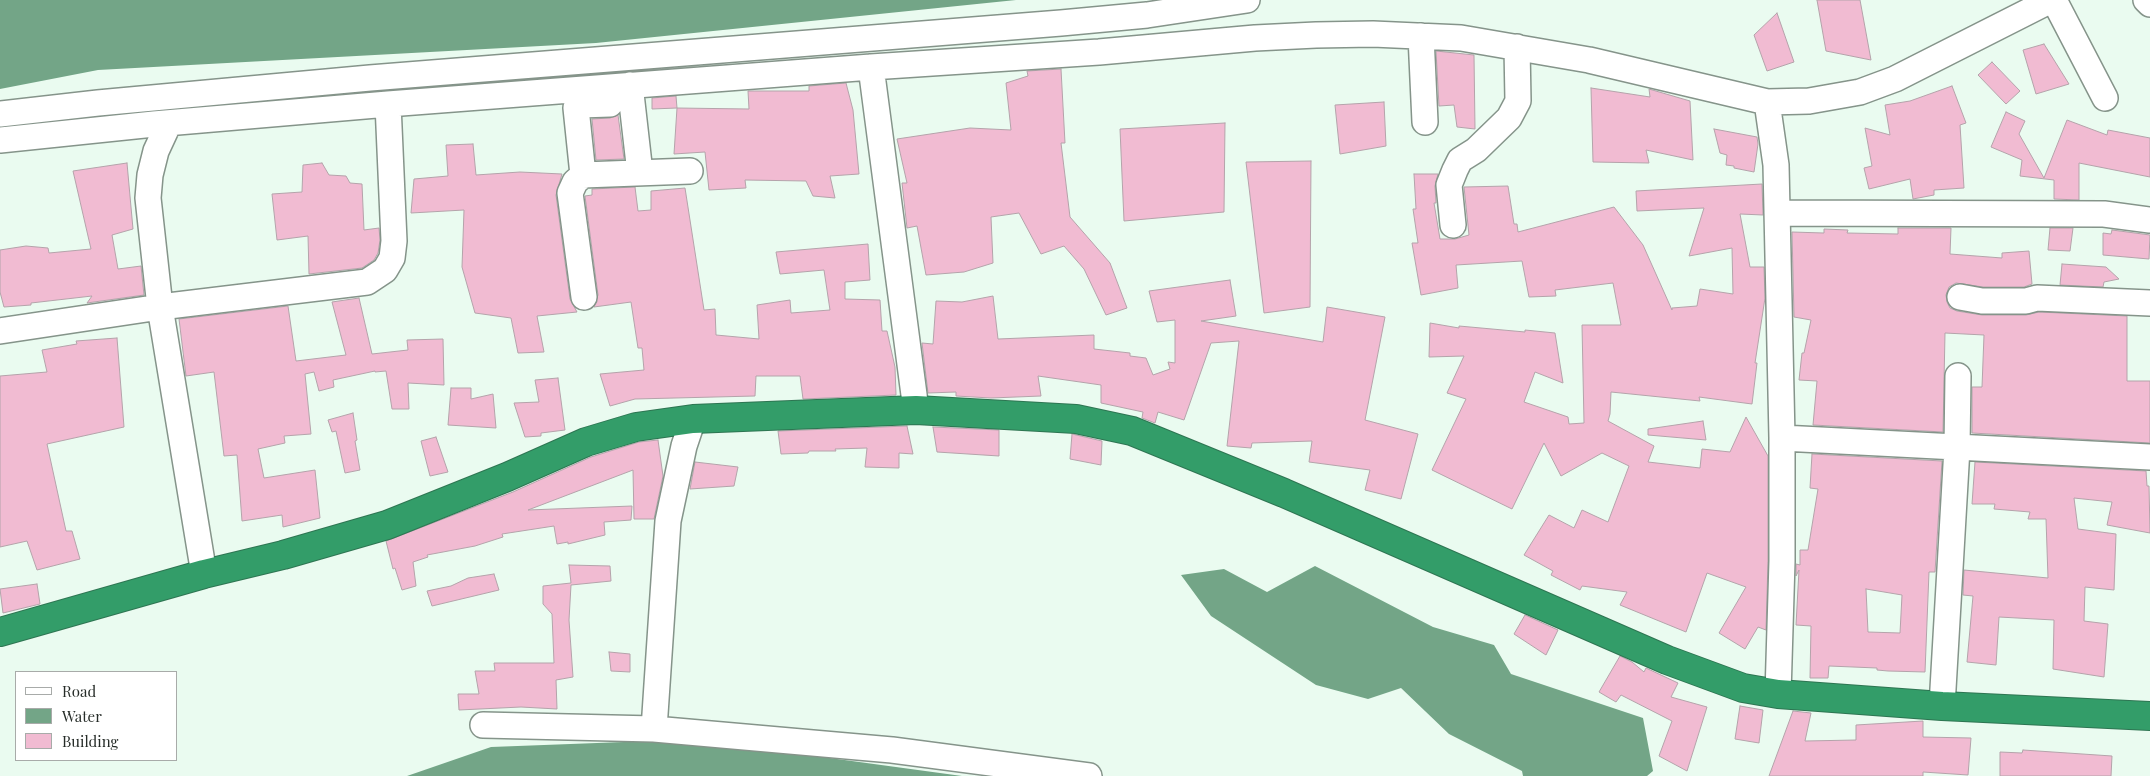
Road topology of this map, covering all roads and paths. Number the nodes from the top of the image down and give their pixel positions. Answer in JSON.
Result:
{"nodes":[{"id":1,"x":1248,"y":0,"type":"edge"},
{"id":2,"x":2052,"y":0,"type":"edge"},
{"id":3,"x":2146,"y":0,"type":"edge"},
{"id":4,"x":2150,"y":4,"type":"edge"},
{"id":5,"x":1421,"y":36,"type":"junction"},
{"id":6,"x":1255,"y":38,"type":"junction"},
{"id":7,"x":1517,"y":48,"type":"junction"},
{"id":8,"x":637,"y":58,"type":"junction"},
{"id":9,"x":871,"y":67,"type":"junction"},
{"id":10,"x":635,"y":91,"type":"junction"},
{"id":11,"x":584,"y":97,"type":"junction"},
{"id":12,"x":2105,"y":98,"type":"dead end"},
{"id":13,"x":1767,"y":102,"type":"junction"},
{"id":14,"x":388,"y":104,"type":"junction"},
{"id":15,"x":0,"y":114,"type":"edge"},
{"id":16,"x":1425,"y":122,"type":"dead end"},
{"id":17,"x":169,"y":123,"type":"junction"},
{"id":18,"x":0,"y":140,"type":"edge"},
{"id":19,"x":690,"y":171,"type":"dead end"},
{"id":20,"x":640,"y":173,"type":"junction"},
{"id":21,"x":584,"y":175,"type":"junction"},
{"id":22,"x":1777,"y":212,"type":"junction"},
{"id":23,"x":2150,"y":220,"type":"edge"},
{"id":24,"x":1454,"y":225,"type":"dead end"},
{"id":25,"x":584,"y":297,"type":"dead end"},
{"id":26,"x":1960,"y":297,"type":"dead end"},
{"id":27,"x":2150,"y":303,"type":"edge"},
{"id":28,"x":160,"y":307,"type":"junction"},
{"id":29,"x":0,"y":331,"type":"edge"},
{"id":30,"x":1958,"y":376,"type":"dead end"},
{"id":31,"x":916,"y":410,"type":"junction"},
{"id":32,"x":693,"y":419,"type":"junction"},
{"id":33,"x":1782,"y":438,"type":"junction"},
{"id":34,"x":1957,"y":448,"type":"junction"},
{"id":35,"x":2150,"y":456,"type":"edge"},
{"id":36,"x":204,"y":574,"type":"junction"},
{"id":37,"x":0,"y":632,"type":"edge"},
{"id":38,"x":1778,"y":694,"type":"junction"},
{"id":39,"x":1942,"y":706,"type":"junction"},
{"id":40,"x":2150,"y":716,"type":"edge"},
{"id":41,"x":483,"y":724,"type":"dead end"},
{"id":42,"x":654,"y":729,"type":"junction"},
{"id":43,"x":1089,"y":776,"type":"edge"}],
"edges":[{"from":1,"to":6,"type":"street"},
{"from":1,"to":8,"type":"street"},
{"from":2,"to":12,"type":"street"},
{"from":2,"to":13,"type":"street"},
{"from":3,"to":4,"type":"street"},
{"from":5,"to":6,"type":"street"},
{"from":5,"to":7,"type":"street"},
{"from":5,"to":16,"type":"street"},
{"from":6,"to":9,"type":"street"},
{"from":7,"to":13,"type":"street"},
{"from":7,"to":24,"type":"street"},
{"from":8,"to":10,"type":"street"},
{"from":8,"to":15,"type":"street"},
{"from":9,"to":10,"type":"street"},
{"from":9,"to":31,"type":"street"},
{"from":10,"to":11,"type":"street"},
{"from":10,"to":20,"type":"street"},
{"from":11,"to":14,"type":"street"},
{"from":11,"to":21,"type":"street"},
{"from":13,"to":22,"type":"street"},
{"from":14,"to":17,"type":"street"},
{"from":14,"to":28,"type":"street"},
{"from":17,"to":18,"type":"street"},
{"from":17,"to":28,"type":"street"},
{"from":19,"to":20,"type":"street"},
{"from":20,"to":21,"type":"street"},
{"from":21,"to":25,"type":"street"},
{"from":22,"to":23,"type":"street"},
{"from":22,"to":33,"type":"street"},
{"from":26,"to":27,"type":"street"},
{"from":28,"to":29,"type":"street"},
{"from":28,"to":36,"type":"street"},
{"from":30,"to":34,"type":"street"},
{"from":31,"to":32,"type":"highway"},
{"from":31,"to":38,"type":"highway"},
{"from":32,"to":36,"type":"highway"},
{"from":32,"to":42,"type":"street"},
{"from":33,"to":34,"type":"street"},
{"from":33,"to":38,"type":"street"},
{"from":34,"to":35,"type":"street"},
{"from":34,"to":39,"type":"street"},
{"from":36,"to":37,"type":"highway"},
{"from":38,"to":39,"type":"highway"},
{"from":39,"to":40,"type":"highway"},
{"from":41,"to":42,"type":"street"},
{"from":42,"to":43,"type":"street"}]}
